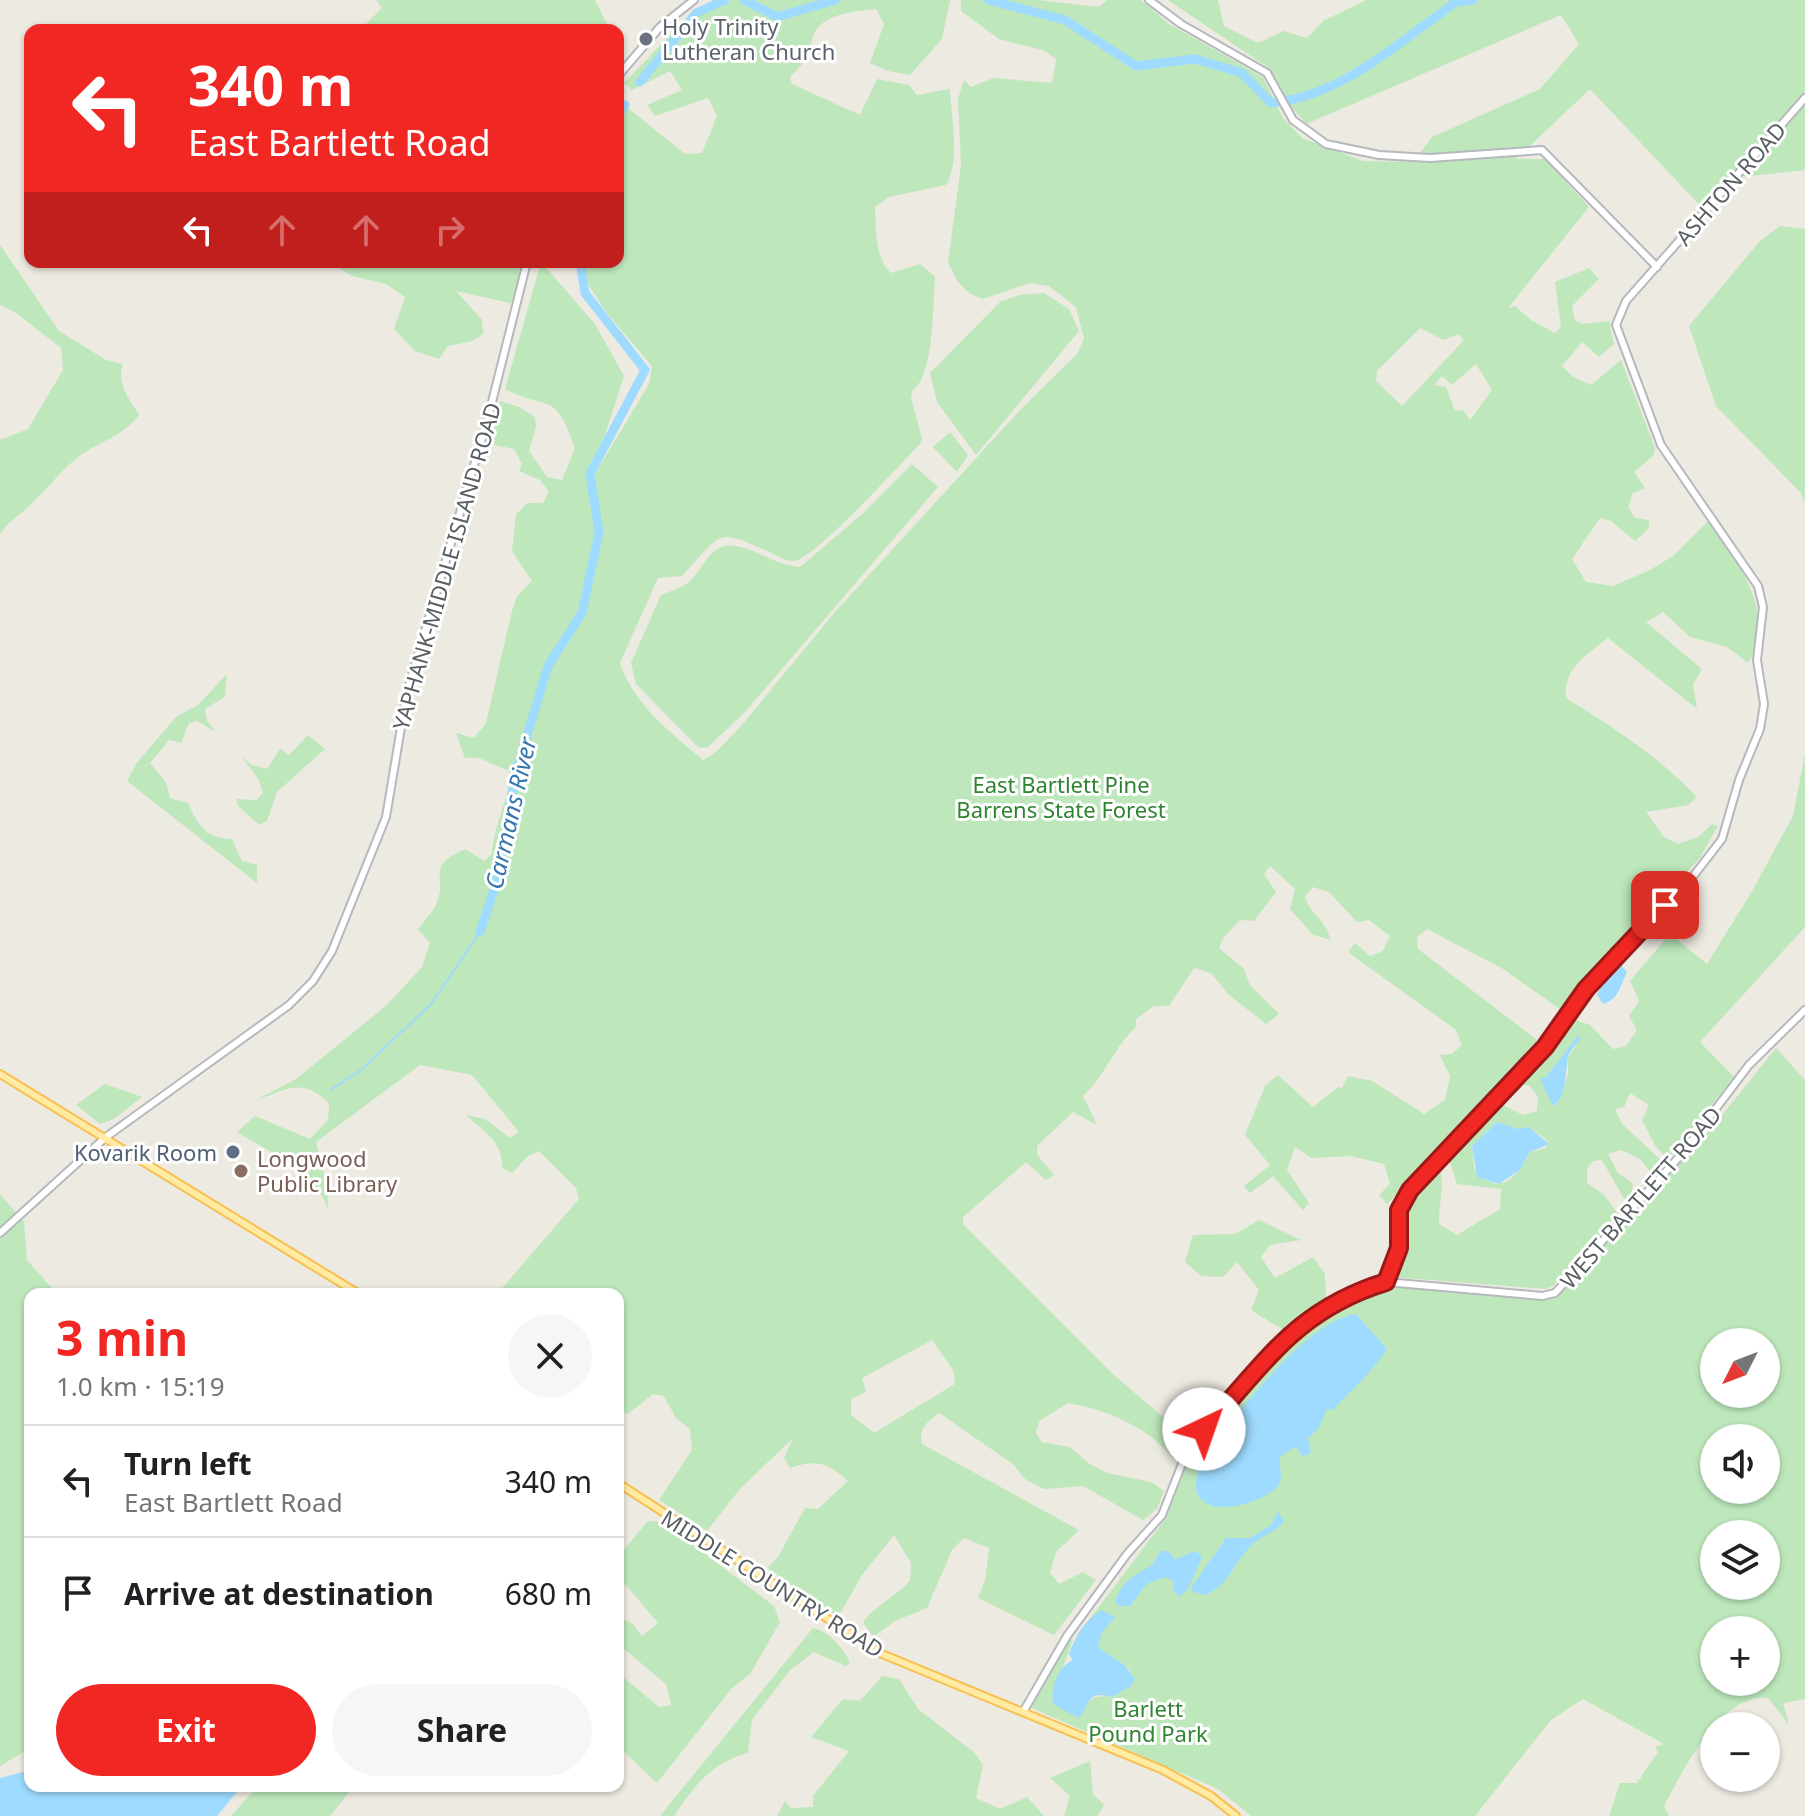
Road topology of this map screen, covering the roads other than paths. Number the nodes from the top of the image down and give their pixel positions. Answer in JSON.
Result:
{"nodes":[{"id":1,"x":694,"y":0,"type":"edge"},
{"id":2,"x":1149,"y":0,"type":"edge"},
{"id":3,"x":624,"y":69,"type":"edge"},
{"id":4,"x":1805,"y":98,"type":"edge"},
{"id":5,"x":1657,"y":267,"type":"junction"},
{"id":6,"x":526,"y":268,"type":"edge"},
{"id":7,"x":1805,"y":1010,"type":"edge"},
{"id":8,"x":0,"y":1074,"type":"edge"},
{"id":9,"x":106,"y":1137,"type":"junction"},
{"id":10,"x":0,"y":1233,"type":"edge"},
{"id":11,"x":1386,"y":1282,"type":"junction"},
{"id":12,"x":349,"y":1288,"type":"edge"},
{"id":13,"x":624,"y":1487,"type":"edge"},
{"id":14,"x":1023,"y":1712,"type":"junction"},
{"id":15,"x":1236,"y":1816,"type":"edge"}],
"edges":[{"from":1,"to":3,"type":"street"},
{"from":2,"to":5,"type":"street"},
{"from":4,"to":5,"type":"street","name":"ASHTON ROAD"},
{"from":5,"to":11,"type":"street","name":"ASHTON ROAD"},
{"from":6,"to":9,"type":"street","name":"YAPHANK-MIDDLE ISLAND ROAD"},
{"from":7,"to":11,"type":"street","name":"WEST BARTLETT ROAD"},
{"from":8,"to":9,"type":"main road"},
{"from":9,"to":10,"type":"street","name":"YAPHANK-MIDDLE ISLAND ROAD"},
{"from":9,"to":12,"type":"main road"},
{"from":11,"to":14,"type":"street"},
{"from":13,"to":14,"type":"main road","name":"MIDDLE COUNTRY ROAD"},
{"from":14,"to":15,"type":"main road","name":"MIDDLE COUNTRY ROAD"}]}
